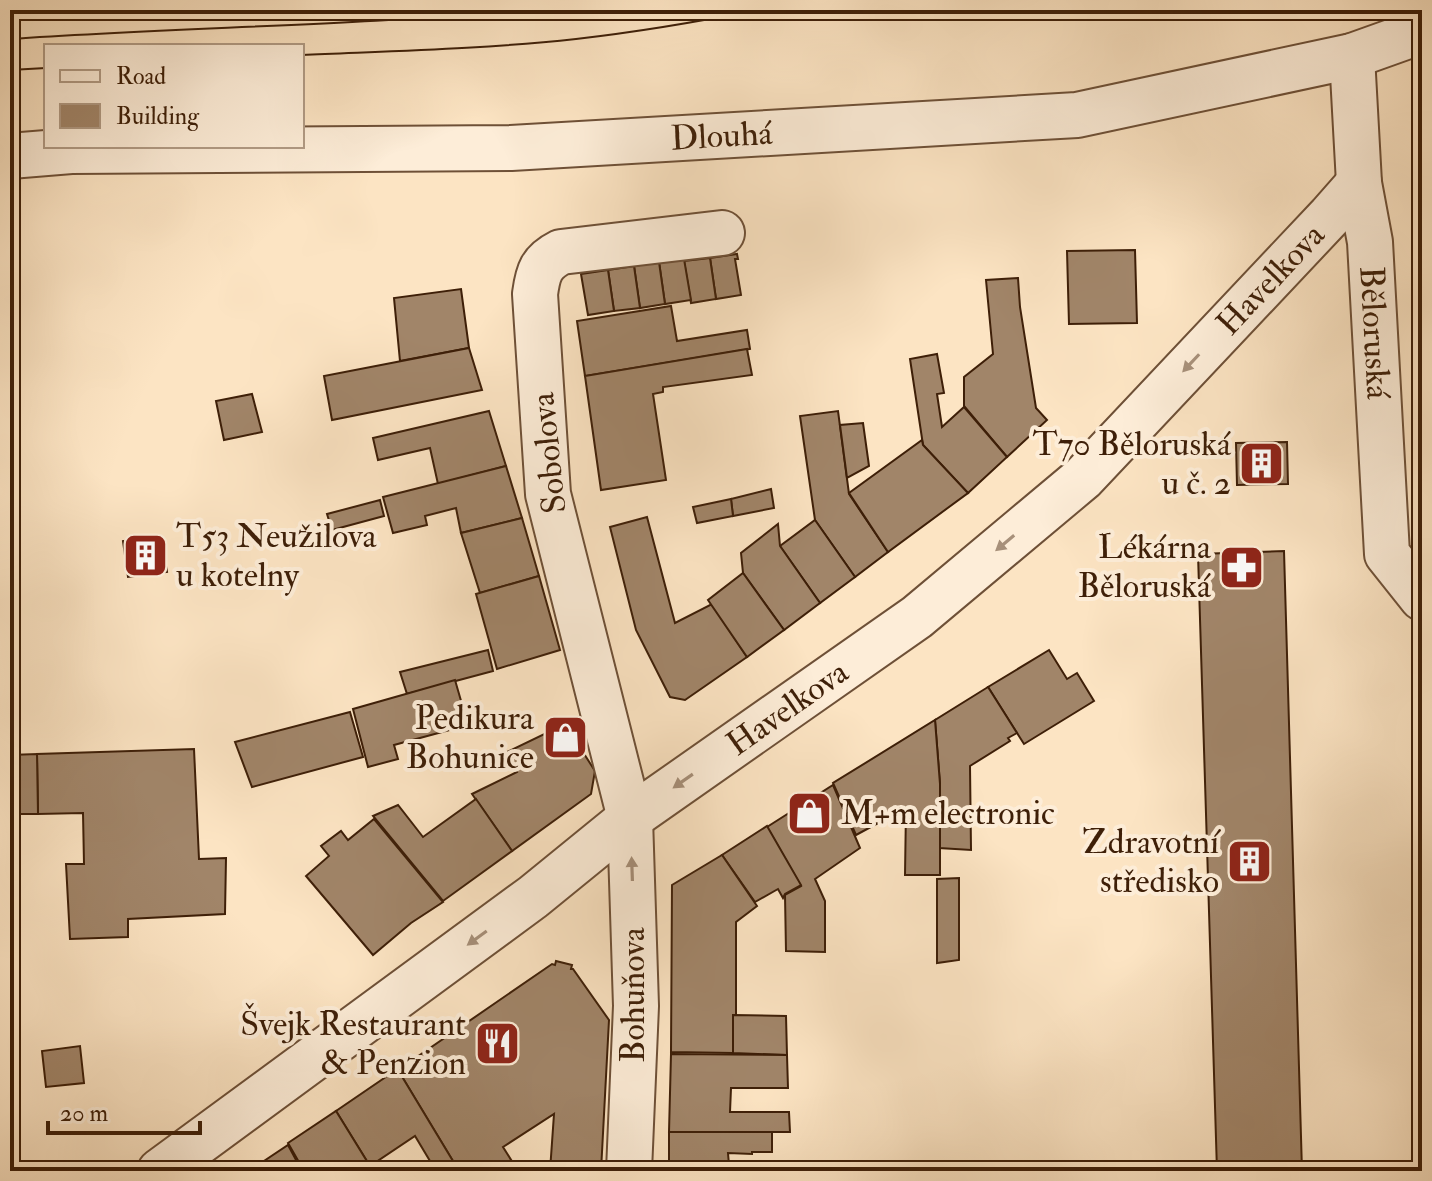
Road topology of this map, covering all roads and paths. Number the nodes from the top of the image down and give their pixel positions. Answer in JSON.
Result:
{"nodes":[{"id":1,"x":1422,"y":31,"type":"edge"},
{"id":2,"x":1352,"y":56,"type":"junction"},
{"id":3,"x":10,"y":156,"type":"edge"},
{"id":4,"x":1359,"y":183,"type":"junction"},
{"id":5,"x":722,"y":233,"type":"dead end"},
{"id":6,"x":1422,"y":598,"type":"edge"},
{"id":7,"x":630,"y":818,"type":"junction"},
{"id":8,"x":160,"y":1171,"type":"edge"},
{"id":9,"x":629,"y":1171,"type":"edge"}],
"edges":[{"from":1,"to":2,"type":"street","name":"Dlouhá"},
{"from":2,"to":3,"type":"street","name":"Dlouhá"},
{"from":2,"to":4,"type":"street","name":"Běloruská"},
{"from":4,"to":6,"type":"street","name":"Běloruská"},
{"from":4,"to":7,"type":"street","name":"Havelkova","one_way":true},
{"from":5,"to":7,"type":"street","name":"Sobolova"},
{"from":7,"to":8,"type":"street","name":"Havelkova","one_way":true},
{"from":9,"to":7,"type":"street","name":"Bohuňova","one_way":true}]}
